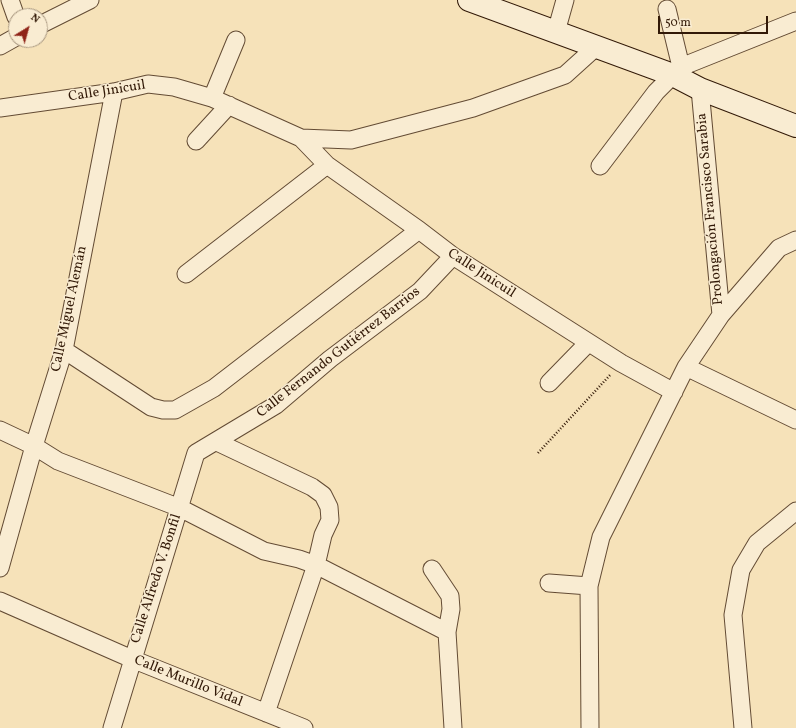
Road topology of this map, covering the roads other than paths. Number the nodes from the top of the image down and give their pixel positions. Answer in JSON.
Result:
{"nodes":[{"id":1,"x":90,"y":0,"type":"edge"},
{"id":2,"x":468,"y":0,"type":"edge"},
{"id":3,"x":565,"y":0,"type":"edge"},
{"id":4,"x":668,"y":9,"type":"dead end"},
{"id":5,"x":48,"y":21,"type":"edge"},
{"id":6,"x":796,"y":21,"type":"edge"},
{"id":7,"x":556,"y":32,"type":"junction"},
{"id":8,"x":236,"y":40,"type":"dead end"},
{"id":9,"x":596,"y":47,"type":"junction"},
{"id":10,"x":677,"y":71,"type":"junction"},
{"id":11,"x":700,"y":89,"type":"junction"},
{"id":12,"x":114,"y":92,"type":"junction"},
{"id":13,"x":212,"y":98,"type":"junction"},
{"id":14,"x":229,"y":105,"type":"junction"},
{"id":15,"x":0,"y":108,"type":"edge"},
{"id":16,"x":796,"y":126,"type":"edge"},
{"id":17,"x":301,"y":138,"type":"junction"},
{"id":18,"x":196,"y":141,"type":"dead end"},
{"id":19,"x":328,"y":165,"type":"junction"},
{"id":20,"x":600,"y":166,"type":"dead end"},
{"id":21,"x":419,"y":230,"type":"junction"},
{"id":22,"x":796,"y":240,"type":"edge"},
{"id":23,"x":453,"y":256,"type":"junction"},
{"id":24,"x":186,"y":274,"type":"dead end"},
{"id":25,"x":721,"y":315,"type":"junction"},
{"id":26,"x":588,"y":343,"type":"junction"},
{"id":27,"x":64,"y":350,"type":"junction"},
{"id":28,"x":686,"y":367,"type":"junction"},
{"id":29,"x":549,"y":383,"type":"dead end"},
{"id":30,"x":674,"y":392,"type":"junction"},
{"id":31,"x":796,"y":420,"type":"edge"},
{"id":32,"x":0,"y":430,"type":"edge"},
{"id":33,"x":217,"y":442,"type":"junction"},
{"id":34,"x":34,"y":446,"type":"junction"},
{"id":35,"x":180,"y":508,"type":"junction"},
{"id":36,"x":796,"y":511,"type":"edge"},
{"id":37,"x":316,"y":565,"type":"junction"},
{"id":38,"x":0,"y":568,"type":"edge"},
{"id":39,"x":432,"y":569,"type":"dead end"},
{"id":40,"x":549,"y":583,"type":"dead end"},
{"id":41,"x":588,"y":586,"type":"junction"},
{"id":42,"x":0,"y":600,"type":"edge"},
{"id":43,"x":447,"y":632,"type":"junction"},
{"id":44,"x":132,"y":659,"type":"junction"},
{"id":45,"x":266,"y":713,"type":"junction"},
{"id":46,"x":112,"y":728,"type":"edge"},
{"id":47,"x":304,"y":728,"type":"edge"},
{"id":48,"x":453,"y":728,"type":"edge"},
{"id":49,"x":590,"y":728,"type":"edge"},
{"id":50,"x":743,"y":728,"type":"edge"}],
"edges":[{"from":1,"to":5,"type":"street"},
{"from":2,"to":7,"type":"street","name":"Prolongación Francisco Sarabia"},
{"from":3,"to":7,"type":"street"},
{"from":4,"to":10,"type":"street"},
{"from":6,"to":10,"type":"street"},
{"from":7,"to":9,"type":"street","name":"Prolongación Francisco Sarabia"},
{"from":8,"to":13,"type":"street"},
{"from":9,"to":10,"type":"street","name":"Prolongación Francisco Sarabia"},
{"from":9,"to":17,"type":"street","name":"Calle Jinicuil"},
{"from":10,"to":11,"type":"street","name":"Prolongación Francisco Sarabia"},
{"from":10,"to":20,"type":"street"},
{"from":11,"to":16,"type":"street","name":"Prolongación Francisco Sarabia"},
{"from":11,"to":25,"type":"street","name":"Prolongación Francisco Sarabia"},
{"from":12,"to":13,"type":"street","name":"Calle Jinicuil"},
{"from":12,"to":15,"type":"street","name":"Calle Jinicuil"},
{"from":12,"to":27,"type":"street","name":"Calle Miguel Alemán"},
{"from":13,"to":14,"type":"street","name":"Calle Jinicuil"},
{"from":14,"to":17,"type":"street","name":"Calle Jinicuil"},
{"from":14,"to":18,"type":"street"},
{"from":17,"to":19,"type":"street","name":"Calle Jinicuil"},
{"from":19,"to":21,"type":"street","name":"Calle Jinicuil"},
{"from":19,"to":24,"type":"street"},
{"from":21,"to":23,"type":"street","name":"Calle Jinicuil"},
{"from":21,"to":27,"type":"street"},
{"from":22,"to":25,"type":"street"},
{"from":23,"to":26,"type":"street","name":"Calle Jinicuil"},
{"from":23,"to":33,"type":"street","name":"Calle Fernando Gutiérrez Barrios"},
{"from":25,"to":28,"type":"street","name":"Prolongación Francisco Sarabia"},
{"from":26,"to":29,"type":"street"},
{"from":26,"to":30,"type":"street","name":"Calle Jinicuil"},
{"from":27,"to":34,"type":"street","name":"Calle Miguel Alemán"},
{"from":28,"to":30,"type":"street","name":"Prolongación Francisco Sarabia"},
{"from":28,"to":31,"type":"street"},
{"from":30,"to":41,"type":"street","name":"Prolongación Francisco Sarabia"},
{"from":32,"to":34,"type":"street"},
{"from":33,"to":35,"type":"street","name":"Calle Alfredo V. Bonfil"},
{"from":33,"to":37,"type":"street"},
{"from":34,"to":35,"type":"street"},
{"from":34,"to":38,"type":"street","name":"Calle Miguel Alemán"},
{"from":35,"to":37,"type":"street"},
{"from":35,"to":44,"type":"street","name":"Calle Alfredo V. Bonfil"},
{"from":36,"to":50,"type":"street"},
{"from":37,"to":43,"type":"street"},
{"from":37,"to":45,"type":"street"},
{"from":39,"to":43,"type":"street"},
{"from":40,"to":41,"type":"street"},
{"from":41,"to":49,"type":"street","name":"Prolongación Francisco Sarabia"},
{"from":42,"to":44,"type":"street","name":"Calle Murillo Vidal"},
{"from":43,"to":48,"type":"street"},
{"from":44,"to":45,"type":"street","name":"Calle Murillo Vidal"},
{"from":44,"to":46,"type":"street","name":"Calle Alfredo V. Bonfil"},
{"from":45,"to":47,"type":"street","name":"Calle Murillo Vidal"}]}
